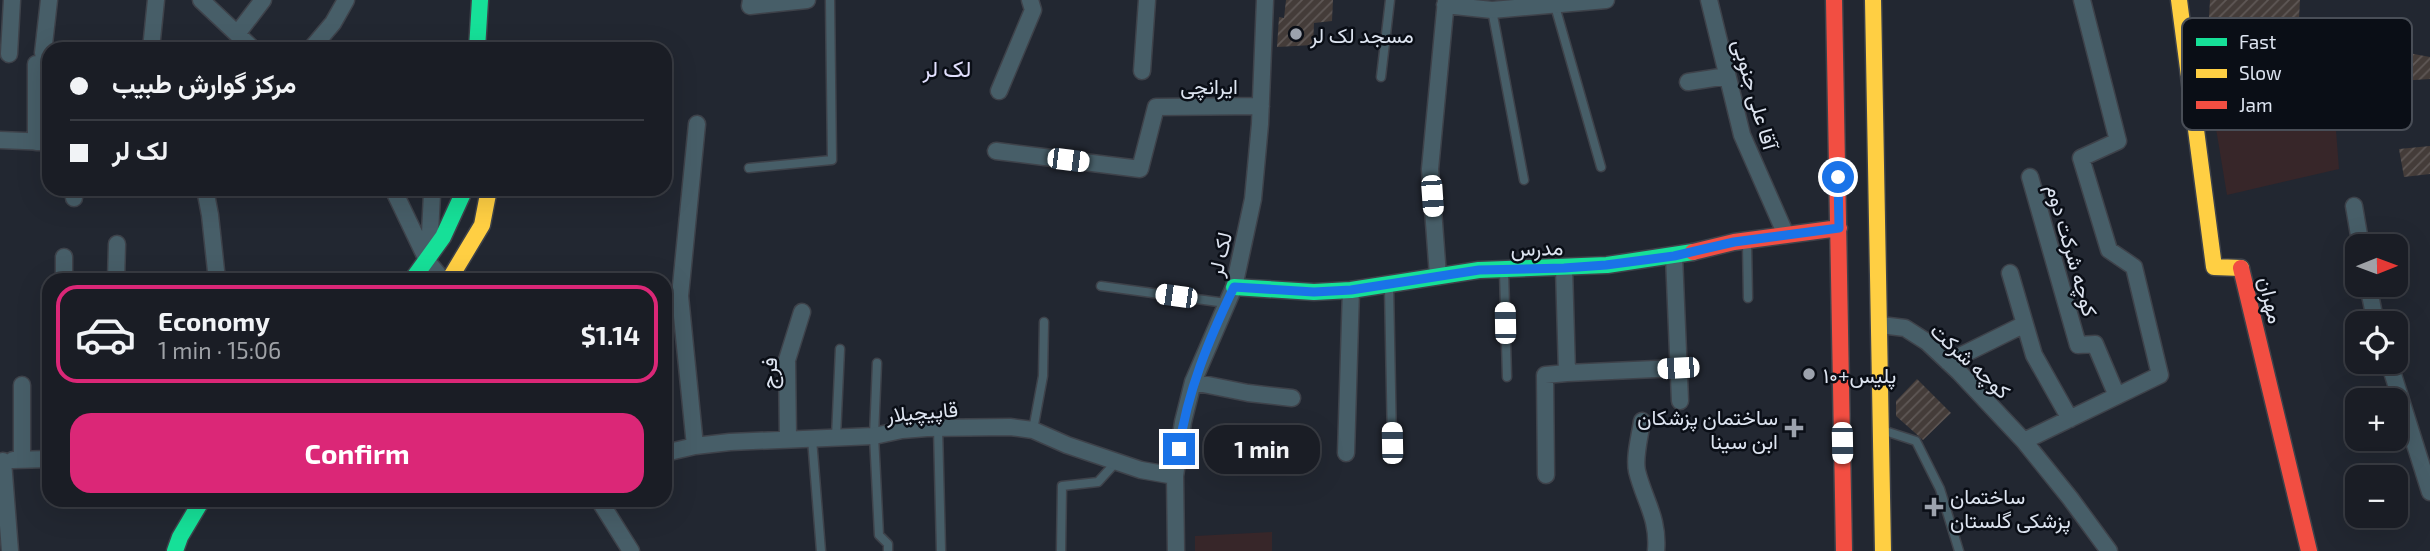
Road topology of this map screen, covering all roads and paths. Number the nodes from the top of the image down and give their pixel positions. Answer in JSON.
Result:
{"nodes":[{"id":1,"x":12,"y":0,"type":"edge"},
{"id":2,"x":49,"y":0,"type":"edge"},
{"id":3,"x":156,"y":0,"type":"edge"},
{"id":4,"x":201,"y":0,"type":"edge"},
{"id":5,"x":263,"y":0,"type":"edge"},
{"id":6,"x":346,"y":0,"type":"edge"},
{"id":7,"x":480,"y":0,"type":"edge"},
{"id":8,"x":807,"y":0,"type":"edge"},
{"id":9,"x":830,"y":0,"type":"edge"},
{"id":10,"x":1030,"y":0,"type":"edge"},
{"id":11,"x":1147,"y":0,"type":"edge"},
{"id":12,"x":1265,"y":0,"type":"edge"},
{"id":13,"x":1390,"y":0,"type":"edge"},
{"id":14,"x":1606,"y":0,"type":"edge"},
{"id":15,"x":1709,"y":0,"type":"edge"},
{"id":16,"x":1834,"y":0,"type":"edge"},
{"id":17,"x":1873,"y":0,"type":"edge"},
{"id":18,"x":2082,"y":0,"type":"edge"},
{"id":19,"x":2179,"y":0,"type":"edge"},
{"id":20,"x":751,"y":3,"type":"edge"},
{"id":21,"x":1445,"y":3,"type":"edge"},
{"id":22,"x":1555,"y":6,"type":"junction"},
{"id":23,"x":1492,"y":10,"type":"junction"},
{"id":24,"x":2182,"y":23,"type":"edge"},
{"id":25,"x":237,"y":34,"type":"junction"},
{"id":26,"x":152,"y":42,"type":"edge"},
{"id":27,"x":246,"y":42,"type":"edge"},
{"id":28,"x":317,"y":42,"type":"edge"},
{"id":29,"x":480,"y":42,"type":"edge"},
{"id":30,"x":9,"y":54,"type":"dead end"},
{"id":31,"x":1142,"y":71,"type":"dead end"},
{"id":32,"x":1727,"y":76,"type":"junction"},
{"id":33,"x":1381,"y":77,"type":"dead end"},
{"id":34,"x":1688,"y":82,"type":"dead end"},
{"id":35,"x":999,"y":91,"type":"dead end"},
{"id":36,"x":1261,"y":106,"type":"junction"},
{"id":37,"x":697,"y":124,"type":"dead end"},
{"id":38,"x":2196,"y":130,"type":"edge"},
{"id":39,"x":0,"y":140,"type":"edge"},
{"id":40,"x":42,"y":142,"type":"edge"},
{"id":41,"x":996,"y":151,"type":"dead end"},
{"id":42,"x":1601,"y":167,"type":"dead end"},
{"id":43,"x":749,"y":169,"type":"dead end"},
{"id":44,"x":2030,"y":177,"type":"dead end"},
{"id":45,"x":1524,"y":180,"type":"dead end"},
{"id":46,"x":206,"y":196,"type":"edge"},
{"id":47,"x":396,"y":196,"type":"edge"},
{"id":48,"x":432,"y":196,"type":"edge"},
{"id":49,"x":462,"y":196,"type":"edge"},
{"id":50,"x":488,"y":196,"type":"edge"},
{"id":51,"x":2354,"y":206,"type":"dead end"},
{"id":52,"x":1839,"y":228,"type":"junction"},
{"id":53,"x":2359,"y":234,"type":"edge"},
{"id":54,"x":1786,"y":235,"type":"junction"},
{"id":55,"x":1747,"y":241,"type":"junction"},
{"id":56,"x":117,"y":244,"type":"dead end"},
{"id":57,"x":1674,"y":256,"type":"junction"},
{"id":58,"x":64,"y":257,"type":"dead end"},
{"id":59,"x":428,"y":262,"type":"junction"},
{"id":60,"x":1564,"y":268,"type":"junction"},
{"id":61,"x":1504,"y":269,"type":"junction"},
{"id":62,"x":64,"y":273,"type":"edge"},
{"id":63,"x":116,"y":273,"type":"edge"},
{"id":64,"x":216,"y":273,"type":"edge"},
{"id":65,"x":418,"y":273,"type":"edge"},
{"id":66,"x":437,"y":273,"type":"edge"},
{"id":67,"x":453,"y":273,"type":"edge"},
{"id":68,"x":2010,"y":273,"type":"dead end"},
{"id":69,"x":1438,"y":276,"type":"junction"},
{"id":70,"x":1388,"y":284,"type":"junction"},
{"id":71,"x":1101,"y":286,"type":"dead end"},
{"id":72,"x":1234,"y":287,"type":"junction"},
{"id":73,"x":1351,"y":290,"type":"junction"},
{"id":74,"x":1748,"y":298,"type":"dead end"},
{"id":75,"x":1226,"y":303,"type":"junction"},
{"id":76,"x":802,"y":312,"type":"dead end"},
{"id":77,"x":1044,"y":322,"type":"dead end"},
{"id":78,"x":1881,"y":324,"type":"junction"},
{"id":79,"x":2025,"y":324,"type":"junction"},
{"id":80,"x":840,"y":349,"type":"dead end"},
{"id":81,"x":1948,"y":362,"type":"junction"},
{"id":82,"x":877,"y":363,"type":"dead end"},
{"id":83,"x":1678,"y":368,"type":"junction"},
{"id":84,"x":1567,"y":373,"type":"junction"},
{"id":85,"x":2393,"y":374,"type":"edge"},
{"id":86,"x":1507,"y":377,"type":"dead end"},
{"id":87,"x":1193,"y":382,"type":"junction"},
{"id":88,"x":22,"y":385,"type":"dead end"},
{"id":89,"x":2117,"y":396,"type":"junction"},
{"id":90,"x":1292,"y":398,"type":"dead end"},
{"id":91,"x":1680,"y":401,"type":"dead end"},
{"id":92,"x":2070,"y":419,"type":"junction"},
{"id":93,"x":1642,"y":421,"type":"dead end"},
{"id":94,"x":938,"y":428,"type":"junction"},
{"id":95,"x":1033,"y":430,"type":"junction"},
{"id":96,"x":1882,"y":430,"type":"junction"},
{"id":97,"x":874,"y":436,"type":"junction"},
{"id":98,"x":836,"y":437,"type":"junction"},
{"id":99,"x":788,"y":439,"type":"junction"},
{"id":100,"x":812,"y":439,"type":"junction"},
{"id":101,"x":2024,"y":441,"type":"junction"},
{"id":102,"x":1392,"y":443,"type":"dead end"},
{"id":103,"x":695,"y":446,"type":"junction"},
{"id":104,"x":672,"y":451,"type":"edge"},
{"id":105,"x":1346,"y":453,"type":"dead end"},
{"id":106,"x":42,"y":459,"type":"edge"},
{"id":107,"x":22,"y":460,"type":"junction"},
{"id":108,"x":1,"y":461,"type":"edge"},
{"id":109,"x":1117,"y":461,"type":"junction"},
{"id":110,"x":1546,"y":475,"type":"dead end"},
{"id":111,"x":1175,"y":476,"type":"junction"},
{"id":112,"x":2430,"y":492,"type":"edge"},
{"id":113,"x":198,"y":507,"type":"edge"},
{"id":114,"x":603,"y":507,"type":"edge"},
{"id":115,"x":10,"y":551,"type":"edge"},
{"id":116,"x":176,"y":551,"type":"edge"},
{"id":117,"x":631,"y":551,"type":"edge"},
{"id":118,"x":821,"y":551,"type":"edge"},
{"id":119,"x":888,"y":551,"type":"edge"},
{"id":120,"x":941,"y":551,"type":"edge"},
{"id":121,"x":1061,"y":551,"type":"edge"},
{"id":122,"x":1176,"y":551,"type":"edge"},
{"id":123,"x":1656,"y":551,"type":"edge"},
{"id":124,"x":1844,"y":551,"type":"edge"},
{"id":125,"x":1883,"y":551,"type":"edge"},
{"id":126,"x":1959,"y":551,"type":"edge"},
{"id":127,"x":2109,"y":551,"type":"edge"},
{"id":128,"x":2309,"y":551,"type":"edge"}],
"edges":[{"from":1,"to":30,"type":"street"},
{"from":2,"to":40,"type":"street"},
{"from":3,"to":26,"type":"street"},
{"from":4,"to":25,"type":"street"},
{"from":5,"to":25,"type":"street"},
{"from":6,"to":28,"type":"street"},
{"from":7,"to":29,"type":"main road"},
{"from":8,"to":20,"type":"street"},
{"from":9,"to":43,"type":"lane"},
{"from":10,"to":35,"type":"street"},
{"from":11,"to":31,"type":"street"},
{"from":12,"to":36,"type":"street","name":"لک لر"},
{"from":13,"to":33,"type":"lane"},
{"from":14,"to":22,"type":"street"},
{"from":15,"to":32,"type":"street","name":"آقا علی جنوبی"},
{"from":16,"to":52,"type":"main road"},
{"from":17,"to":78,"type":"main road"},
{"from":18,"to":89,"type":"street"},
{"from":19,"to":24,"type":"main road","name":"مهران"},
{"from":21,"to":23,"type":"street"},
{"from":21,"to":69,"type":"street"},
{"from":22,"to":23,"type":"street"},
{"from":22,"to":42,"type":"lane"},
{"from":23,"to":45,"type":"lane"},
{"from":25,"to":27,"type":"street"},
{"from":32,"to":34,"type":"street"},
{"from":32,"to":54,"type":"street","name":"آقا علی جنوبی"},
{"from":36,"to":41,"type":"street","name":"ایرانچی"},
{"from":36,"to":72,"type":"street","name":"لک لر"},
{"from":37,"to":103,"type":"street"},
{"from":38,"to":128,"type":"main road","name":"مهران"},
{"from":39,"to":40,"type":"street"},
{"from":44,"to":89,"type":"street","name":"کوچه شرکت دوم"},
{"from":46,"to":64,"type":"street"},
{"from":47,"to":59,"type":"street"},
{"from":48,"to":59,"type":"street"},
{"from":49,"to":59,"type":"main road"},
{"from":50,"to":67,"type":"main road"},
{"from":51,"to":53,"type":"street"},
{"from":52,"to":54,"type":"main road","name":"مدرس"},
{"from":52,"to":124,"type":"main road"},
{"from":54,"to":55,"type":"main road","name":"مدرس"},
{"from":55,"to":57,"type":"main road","name":"مدرس"},
{"from":55,"to":74,"type":"lane"},
{"from":56,"to":63,"type":"street"},
{"from":57,"to":60,"type":"main road","name":"مدرس"},
{"from":57,"to":83,"type":"street"},
{"from":58,"to":62,"type":"street"},
{"from":59,"to":65,"type":"main road"},
{"from":59,"to":66,"type":"street"},
{"from":60,"to":61,"type":"main road","name":"مدرس"},
{"from":60,"to":84,"type":"street"},
{"from":61,"to":69,"type":"main road","name":"مدرس"},
{"from":61,"to":86,"type":"lane"},
{"from":68,"to":79,"type":"street"},
{"from":69,"to":70,"type":"main road","name":"مدرس"},
{"from":70,"to":73,"type":"main road","name":"مدرس"},
{"from":70,"to":102,"type":"lane"},
{"from":71,"to":75,"type":"lane"},
{"from":72,"to":73,"type":"main road","name":"مدرس"},
{"from":72,"to":75,"type":"street","name":"لک لر"},
{"from":73,"to":105,"type":"street"},
{"from":75,"to":87,"type":"street","name":"لک لر"},
{"from":76,"to":99,"type":"street","name":"فرج"},
{"from":77,"to":95,"type":"lane"},
{"from":78,"to":81,"type":"street","name":"کوچه شرکت"},
{"from":78,"to":96,"type":"main road"},
{"from":79,"to":81,"type":"street"},
{"from":79,"to":92,"type":"street"},
{"from":80,"to":98,"type":"lane"},
{"from":81,"to":101,"type":"street","name":"کوچه شرکت"},
{"from":82,"to":97,"type":"lane"},
{"from":83,"to":84,"type":"street"},
{"from":83,"to":91,"type":"street"},
{"from":84,"to":110,"type":"street"},
{"from":85,"to":112,"type":"street"},
{"from":87,"to":90,"type":"street"},
{"from":87,"to":111,"type":"street","name":"لک لر"},
{"from":88,"to":107,"type":"street"},
{"from":89,"to":92,"type":"street"},
{"from":92,"to":101,"type":"street"},
{"from":93,"to":123,"type":"street"},
{"from":94,"to":95,"type":"street","name":"قاپیچیلار"},
{"from":94,"to":97,"type":"street","name":"قاپیچیلار"},
{"from":94,"to":120,"type":"lane"},
{"from":95,"to":109,"type":"street","name":"قاپیچیلار"},
{"from":96,"to":125,"type":"main road"},
{"from":96,"to":126,"type":"lane"},
{"from":97,"to":98,"type":"street","name":"قاپیچیلار"},
{"from":97,"to":119,"type":"lane"},
{"from":98,"to":100,"type":"street","name":"قاپیچیلار"},
{"from":99,"to":100,"type":"street","name":"قاپیچیلار"},
{"from":99,"to":103,"type":"street","name":"قاپیچیلار"},
{"from":100,"to":118,"type":"lane"},
{"from":101,"to":127,"type":"street","name":"کوچه شرکت"},
{"from":103,"to":104,"type":"street","name":"قاپیچیلار"},
{"from":106,"to":107,"type":"street"},
{"from":107,"to":108,"type":"street"},
{"from":108,"to":115,"type":"street"},
{"from":109,"to":111,"type":"street","name":"قاپیچیلار"},
{"from":109,"to":121,"type":"lane"},
{"from":111,"to":122,"type":"street","name":"لک لر"},
{"from":113,"to":116,"type":"main road"},
{"from":114,"to":117,"type":"street"}]}
